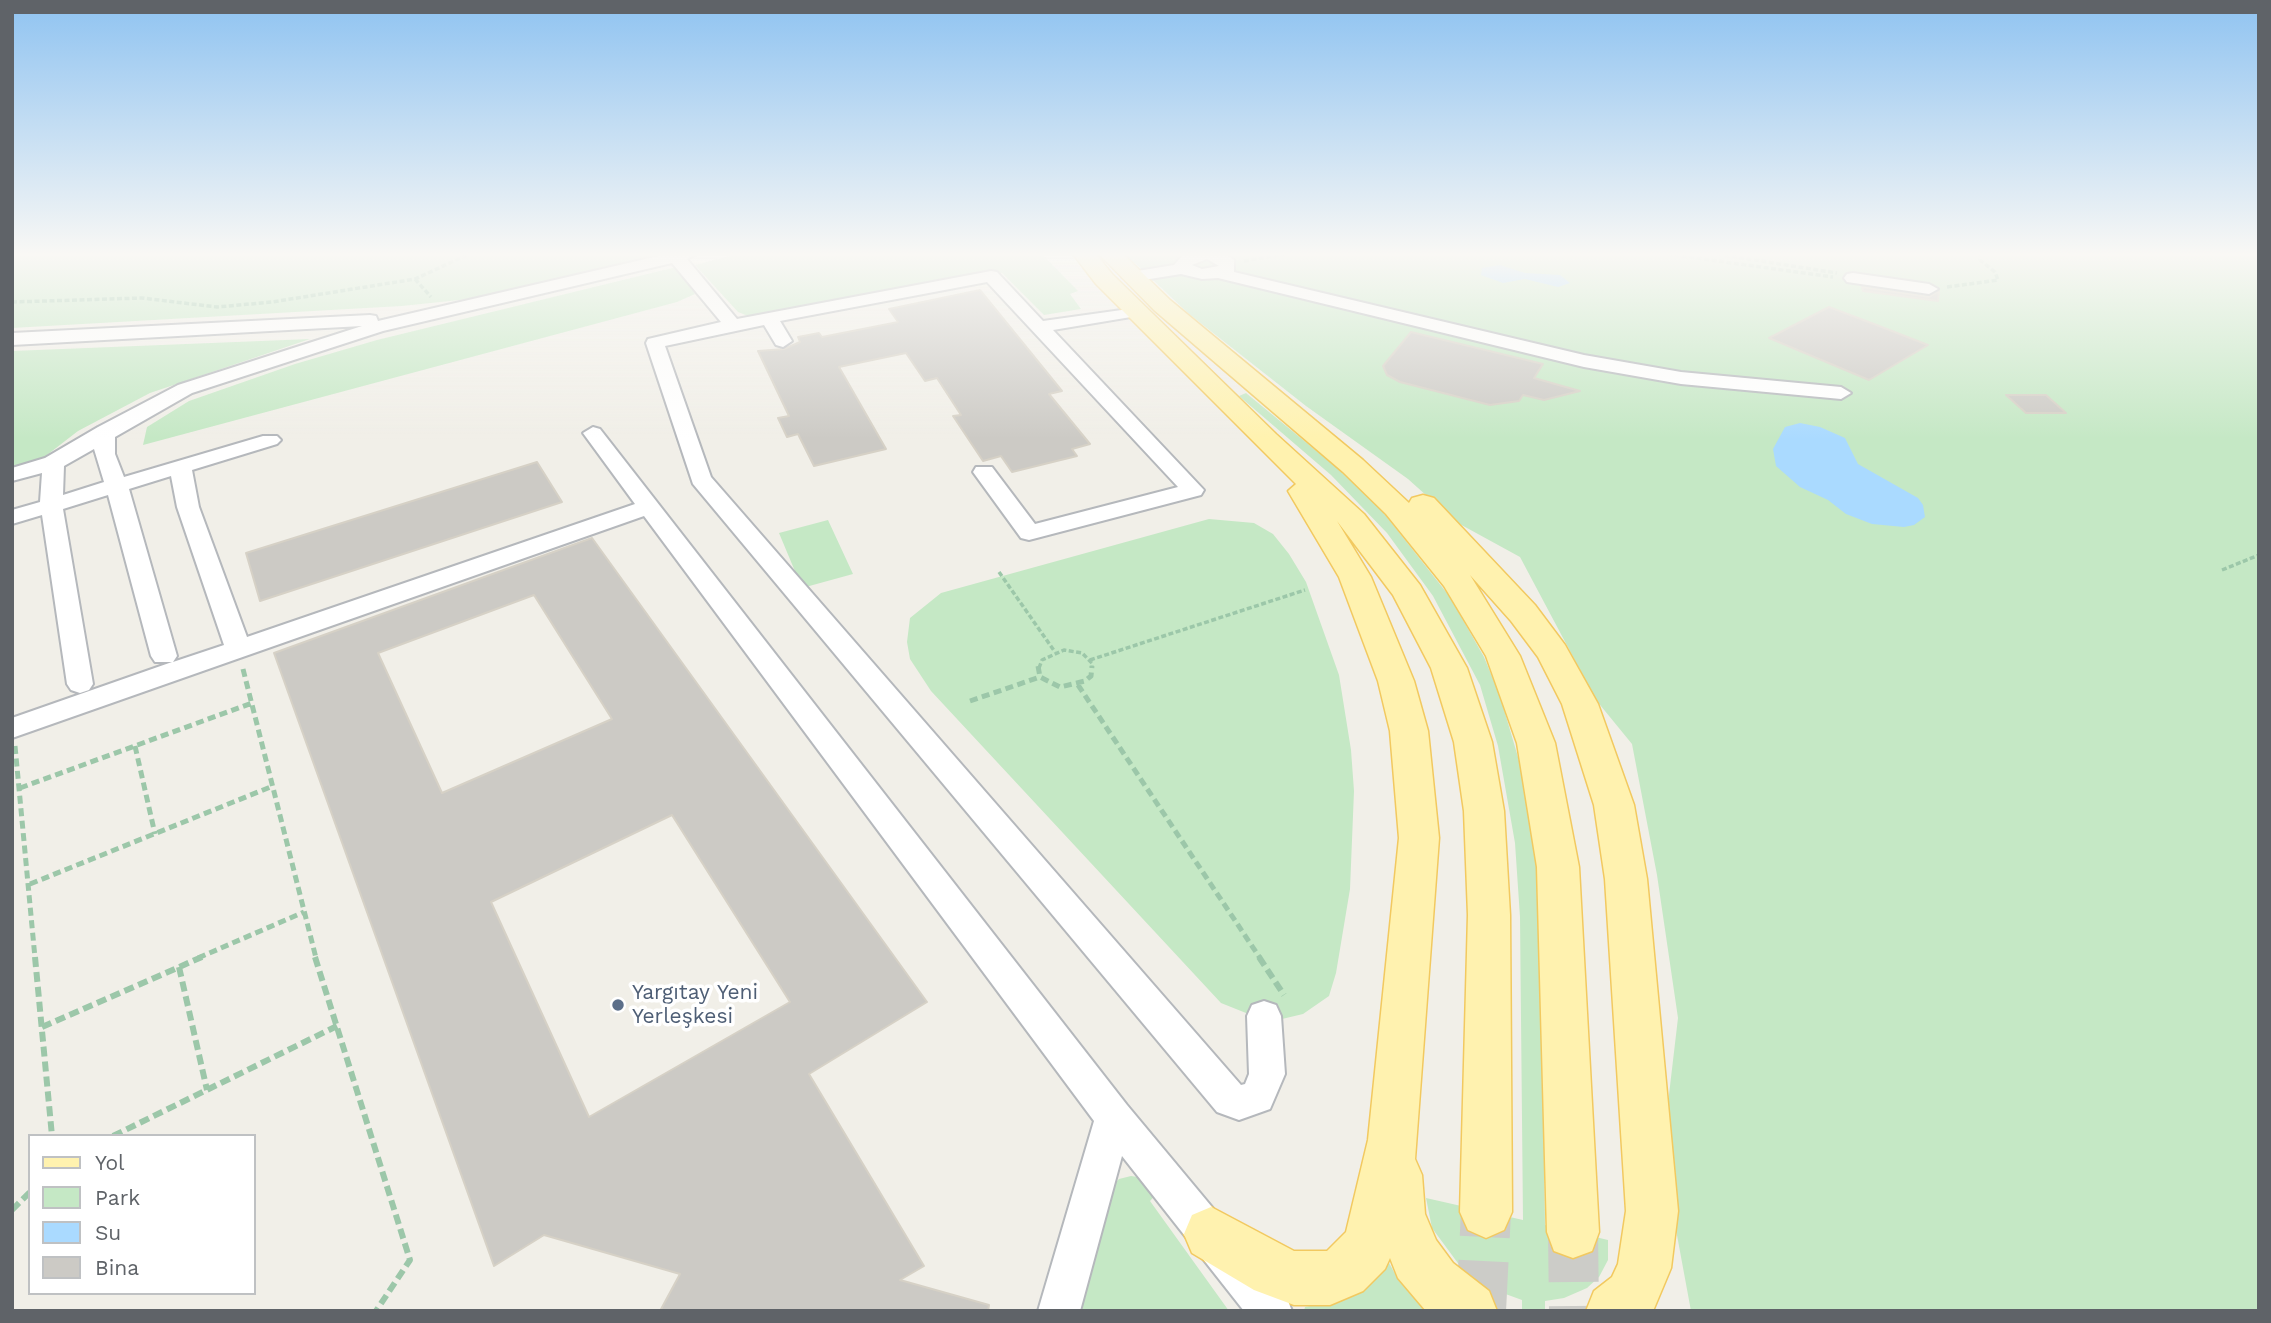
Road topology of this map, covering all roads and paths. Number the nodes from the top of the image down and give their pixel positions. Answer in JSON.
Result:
{"nodes":[{"id":1,"x":363,"y":316,"type":"edge"},
{"id":2,"x":418,"y":316,"type":"edge"},
{"id":3,"x":726,"y":316,"type":"edge"},
{"id":4,"x":781,"y":316,"type":"edge"},
{"id":5,"x":1028,"y":316,"type":"edge"},
{"id":6,"x":1124,"y":316,"type":"edge"},
{"id":7,"x":1142,"y":316,"type":"edge"},
{"id":8,"x":1175,"y":316,"type":"edge"},
{"id":9,"x":1404,"y":316,"type":"edge"},
{"id":10,"x":769,"y":318,"type":"junction"},
{"id":11,"x":733,"y":325,"type":"junction"},
{"id":12,"x":1043,"y":332,"type":"junction"},
{"id":13,"x":12,"y":339,"type":"edge"},
{"id":14,"x":783,"y":341,"type":"dead end"},
{"id":15,"x":1841,"y":393,"type":"dead end"},
{"id":16,"x":106,"y":432,"type":"junction"},
{"id":17,"x":593,"y":433,"type":"dead end"},
{"id":18,"x":270,"y":440,"type":"dead end"},
{"id":19,"x":1266,"y":440,"type":"junction"},
{"id":20,"x":53,"y":463,"type":"junction"},
{"id":21,"x":180,"y":466,"type":"junction"},
{"id":22,"x":1353,"y":466,"type":"junction"},
{"id":23,"x":984,"y":472,"type":"dead end"},
{"id":24,"x":12,"y":475,"type":"edge"},
{"id":25,"x":116,"y":484,"type":"junction"},
{"id":26,"x":51,"y":504,"type":"junction"},
{"id":27,"x":649,"y":507,"type":"junction"},
{"id":28,"x":12,"y":517,"type":"edge"},
{"id":29,"x":2259,"y":555,"type":"edge"},
{"id":30,"x":2222,"y":570,"type":"dead end"},
{"id":31,"x":999,"y":572,"type":"dead end"},
{"id":32,"x":1305,"y":590,"type":"dead end"},
{"id":33,"x":238,"y":649,"type":"junction"},
{"id":34,"x":1055,"y":652,"type":"junction"},
{"id":35,"x":164,"y":656,"type":"dead end"},
{"id":36,"x":1090,"y":660,"type":"junction"},
{"id":37,"x":1040,"y":677,"type":"junction"},
{"id":38,"x":80,"y":684,"type":"dead end"},
{"id":39,"x":1078,"y":685,"type":"junction"},
{"id":40,"x":970,"y":701,"type":"dead end"},
{"id":41,"x":252,"y":703,"type":"junction"},
{"id":42,"x":13,"y":728,"type":"edge"},
{"id":43,"x":135,"y":746,"type":"junction"},
{"id":44,"x":272,"y":786,"type":"junction"},
{"id":45,"x":20,"y":788,"type":"junction"},
{"id":46,"x":155,"y":834,"type":"junction"},
{"id":47,"x":30,"y":884,"type":"junction"},
{"id":48,"x":304,"y":912,"type":"junction"},
{"id":49,"x":179,"y":967,"type":"junction"},
{"id":50,"x":1264,"y":1016,"type":"joint"},
{"id":51,"x":337,"y":1026,"type":"junction"},
{"id":52,"x":42,"y":1027,"type":"junction"},
{"id":53,"x":207,"y":1090,"type":"junction"},
{"id":54,"x":1114,"y":1117,"type":"junction"},
{"id":55,"x":52,"y":1134,"type":"edge"},
{"id":56,"x":117,"y":1134,"type":"edge"},
{"id":57,"x":1393,"y":1140,"type":"junction"},
{"id":58,"x":28,"y":1194,"type":"edge"},
{"id":59,"x":12,"y":1210,"type":"edge"},
{"id":60,"x":1652,"y":1211,"type":"junction"},
{"id":61,"x":1486,"y":1212,"type":"tunnel mouth"},
{"id":62,"x":1573,"y":1232,"type":"tunnel mouth"},
{"id":63,"x":1211,"y":1234,"type":"junction"},
{"id":64,"x":376,"y":1311,"type":"edge"},
{"id":65,"x":1059,"y":1311,"type":"edge"},
{"id":66,"x":1271,"y":1311,"type":"edge"},
{"id":67,"x":1469,"y":1311,"type":"edge"},
{"id":68,"x":1614,"y":1311,"type":"edge"},
{"id":69,"x":1654,"y":1311,"type":"edge"}],
"edges":[{"from":1,"to":13,"type":"street"},
{"from":2,"to":16,"type":"street"},
{"from":3,"to":11,"type":"street"},
{"from":4,"to":10,"type":"street"},
{"from":5,"to":12,"type":"street"},
{"from":6,"to":12,"type":"lane"},
{"from":7,"to":19,"type":"main road"},
{"from":8,"to":22,"type":"main road"},
{"from":9,"to":15,"type":"lane"},
{"from":10,"to":11,"type":"street"},
{"from":10,"to":14,"type":"street"},
{"from":11,"to":50,"type":"street"},
{"from":12,"to":23,"type":"street"},
{"from":16,"to":20,"type":"street"},
{"from":16,"to":25,"type":"street"},
{"from":17,"to":27,"type":"street"},
{"from":18,"to":21,"type":"street"},
{"from":19,"to":57,"type":"main road"},
{"from":19,"to":61,"type":"main road"},
{"from":20,"to":24,"type":"street"},
{"from":20,"to":26,"type":"street"},
{"from":21,"to":25,"type":"street"},
{"from":21,"to":33,"type":"street"},
{"from":22,"to":60,"type":"main road"},
{"from":22,"to":62,"type":"main road"},
{"from":25,"to":26,"type":"street"},
{"from":25,"to":35,"type":"street"},
{"from":26,"to":28,"type":"street"},
{"from":26,"to":38,"type":"lane"},
{"from":27,"to":33,"type":"street"},
{"from":27,"to":54,"type":"street"},
{"from":29,"to":30,"type":"path"},
{"from":31,"to":34,"type":"path"},
{"from":32,"to":36,"type":"path"},
{"from":33,"to":41,"type":"path"},
{"from":33,"to":42,"type":"street"},
{"from":34,"to":36,"type":"path"},
{"from":34,"to":37,"type":"path"},
{"from":36,"to":39,"type":"path"},
{"from":37,"to":39,"type":"path"},
{"from":37,"to":40,"type":"path"},
{"from":39,"to":50,"type":"path"},
{"from":41,"to":43,"type":"path"},
{"from":41,"to":44,"type":"path"},
{"from":42,"to":45,"type":"path"},
{"from":43,"to":45,"type":"path"},
{"from":43,"to":46,"type":"path"},
{"from":44,"to":46,"type":"path"},
{"from":44,"to":48,"type":"path"},
{"from":45,"to":47,"type":"path"},
{"from":46,"to":47,"type":"path"},
{"from":47,"to":52,"type":"path"},
{"from":48,"to":49,"type":"path"},
{"from":48,"to":51,"type":"path"},
{"from":49,"to":52,"type":"path"},
{"from":49,"to":53,"type":"path"},
{"from":51,"to":53,"type":"path"},
{"from":51,"to":64,"type":"path"},
{"from":52,"to":55,"type":"path"},
{"from":53,"to":56,"type":"path"},
{"from":54,"to":63,"type":"street"},
{"from":54,"to":65,"type":"street"},
{"from":57,"to":63,"type":"main road"},
{"from":57,"to":67,"type":"main road"},
{"from":58,"to":59,"type":"path"},
{"from":60,"to":68,"type":"main road"},
{"from":60,"to":69,"type":"street"},
{"from":63,"to":66,"type":"street"}]}
